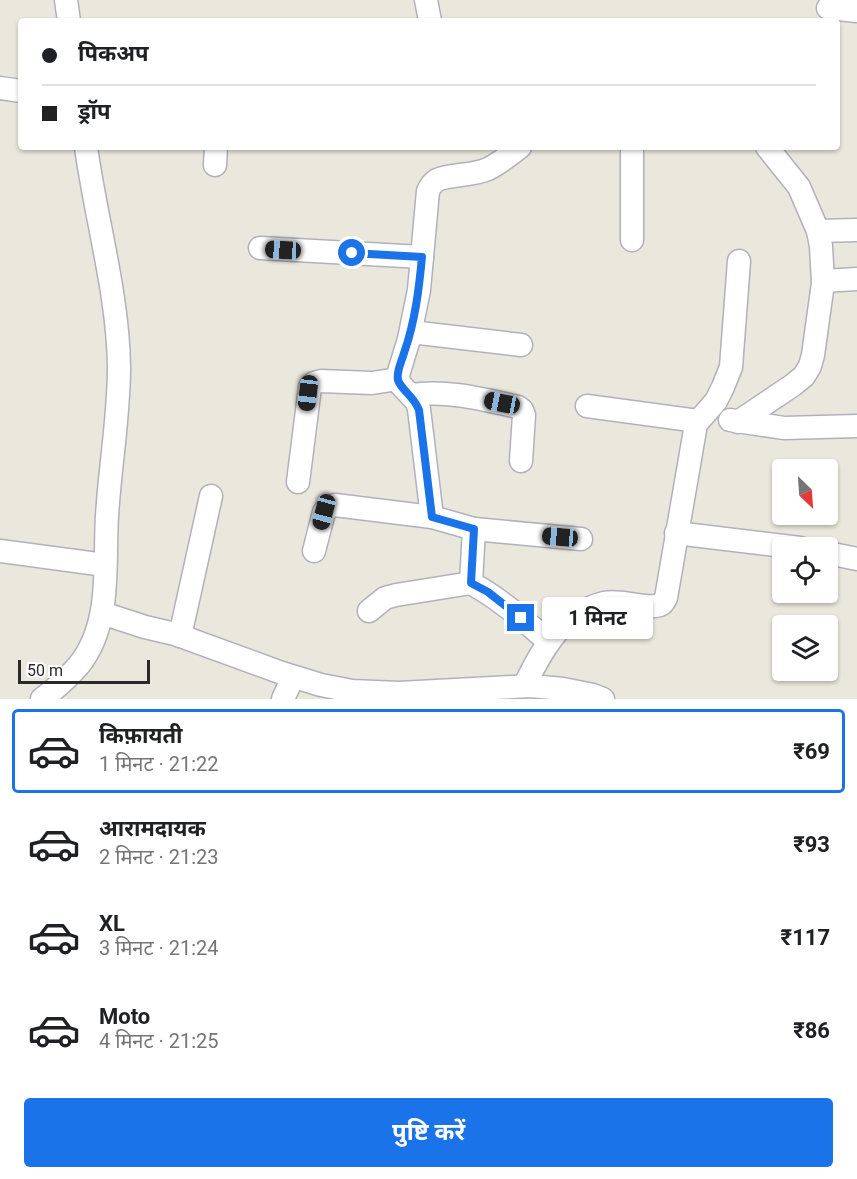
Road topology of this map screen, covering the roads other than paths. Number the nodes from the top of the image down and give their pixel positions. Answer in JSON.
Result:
{"nodes":[{"id":1,"x":66,"y":0,"type":"edge"},
{"id":2,"x":426,"y":0,"type":"edge"},
{"id":3,"x":826,"y":10,"type":"edge"},
{"id":4,"x":857,"y":11,"type":"edge"},
{"id":5,"x":69,"y":18,"type":"edge"},
{"id":6,"x":429,"y":18,"type":"edge"},
{"id":7,"x":0,"y":88,"type":"edge"},
{"id":8,"x":18,"y":91,"type":"edge"},
{"id":9,"x":87,"y":150,"type":"edge"},
{"id":10,"x":516,"y":150,"type":"edge"},
{"id":11,"x":632,"y":150,"type":"edge"},
{"id":12,"x":769,"y":150,"type":"edge"},
{"id":13,"x":857,"y":230,"type":"edge"},
{"id":14,"x":818,"y":231,"type":"junction"},
{"id":15,"x":632,"y":240,"type":"dead end"},
{"id":16,"x":260,"y":248,"type":"dead end"},
{"id":17,"x":422,"y":257,"type":"junction"},
{"id":18,"x":739,"y":261,"type":"dead end"},
{"id":19,"x":857,"y":279,"type":"edge"},
{"id":20,"x":823,"y":281,"type":"junction"},
{"id":21,"x":411,"y":332,"type":"junction"},
{"id":22,"x":521,"y":345,"type":"dead end"},
{"id":23,"x":405,"y":387,"type":"junction"},
{"id":24,"x":587,"y":406,"type":"dead end"},
{"id":25,"x":702,"y":417,"type":"junction"},
{"id":26,"x":738,"y":422,"type":"junction"},
{"id":27,"x":857,"y":426,"type":"edge"},
{"id":28,"x":521,"y":461,"type":"dead end"},
{"id":29,"x":298,"y":482,"type":"dead end"},
{"id":30,"x":211,"y":496,"type":"dead end"},
{"id":31,"x":432,"y":517,"type":"junction"},
{"id":32,"x":474,"y":529,"type":"junction"},
{"id":33,"x":676,"y":533,"type":"junction"},
{"id":34,"x":581,"y":539,"type":"dead end"},
{"id":35,"x":772,"y":545,"type":"edge"},
{"id":36,"x":0,"y":551,"type":"edge"},
{"id":37,"x":314,"y":551,"type":"dead end"},
{"id":38,"x":838,"y":555,"type":"edge"},
{"id":39,"x":857,"y":559,"type":"edge"},
{"id":40,"x":105,"y":565,"type":"junction"},
{"id":41,"x":471,"y":583,"type":"junction"},
{"id":42,"x":369,"y":611,"type":"dead end"},
{"id":43,"x":102,"y":613,"type":"junction"},
{"id":44,"x":180,"y":636,"type":"junction"},
{"id":45,"x":549,"y":642,"type":"junction"},
{"id":46,"x":293,"y":677,"type":"junction"},
{"id":47,"x":524,"y":686,"type":"junction"},
{"id":48,"x":557,"y":694,"type":"edge"},
{"id":49,"x":42,"y":699,"type":"edge"},
{"id":50,"x":283,"y":699,"type":"edge"},
{"id":51,"x":603,"y":699,"type":"edge"}],
"edges":[{"from":1,"to":5,"type":"street"},
{"from":2,"to":6,"type":"street"},
{"from":3,"to":4,"type":"street"},
{"from":7,"to":8,"type":"street"},
{"from":9,"to":40,"type":"street"},
{"from":10,"to":17,"type":"street"},
{"from":11,"to":15,"type":"street"},
{"from":12,"to":14,"type":"street"},
{"from":13,"to":14,"type":"street"},
{"from":14,"to":20,"type":"street"},
{"from":16,"to":17,"type":"street"},
{"from":17,"to":21,"type":"street"},
{"from":18,"to":25,"type":"street"},
{"from":19,"to":20,"type":"street"},
{"from":20,"to":26,"type":"street"},
{"from":21,"to":22,"type":"street"},
{"from":21,"to":23,"type":"street"},
{"from":23,"to":28,"type":"street"},
{"from":23,"to":29,"type":"street"},
{"from":23,"to":31,"type":"street"},
{"from":24,"to":25,"type":"street"},
{"from":25,"to":26,"type":"street"},
{"from":25,"to":33,"type":"street"},
{"from":26,"to":27,"type":"street"},
{"from":30,"to":44,"type":"street"},
{"from":31,"to":32,"type":"street"},
{"from":31,"to":37,"type":"street"},
{"from":32,"to":34,"type":"street"},
{"from":32,"to":41,"type":"street"},
{"from":33,"to":35,"type":"street"},
{"from":33,"to":45,"type":"street"},
{"from":36,"to":40,"type":"street"},
{"from":38,"to":39,"type":"street"},
{"from":40,"to":43,"type":"street"},
{"from":41,"to":42,"type":"street"},
{"from":41,"to":45,"type":"street"},
{"from":43,"to":44,"type":"street"},
{"from":43,"to":49,"type":"street"},
{"from":44,"to":46,"type":"street"},
{"from":45,"to":47,"type":"street"},
{"from":46,"to":47,"type":"street"},
{"from":46,"to":50,"type":"street"},
{"from":47,"to":48,"type":"street"},
{"from":48,"to":51,"type":"street"}]}
